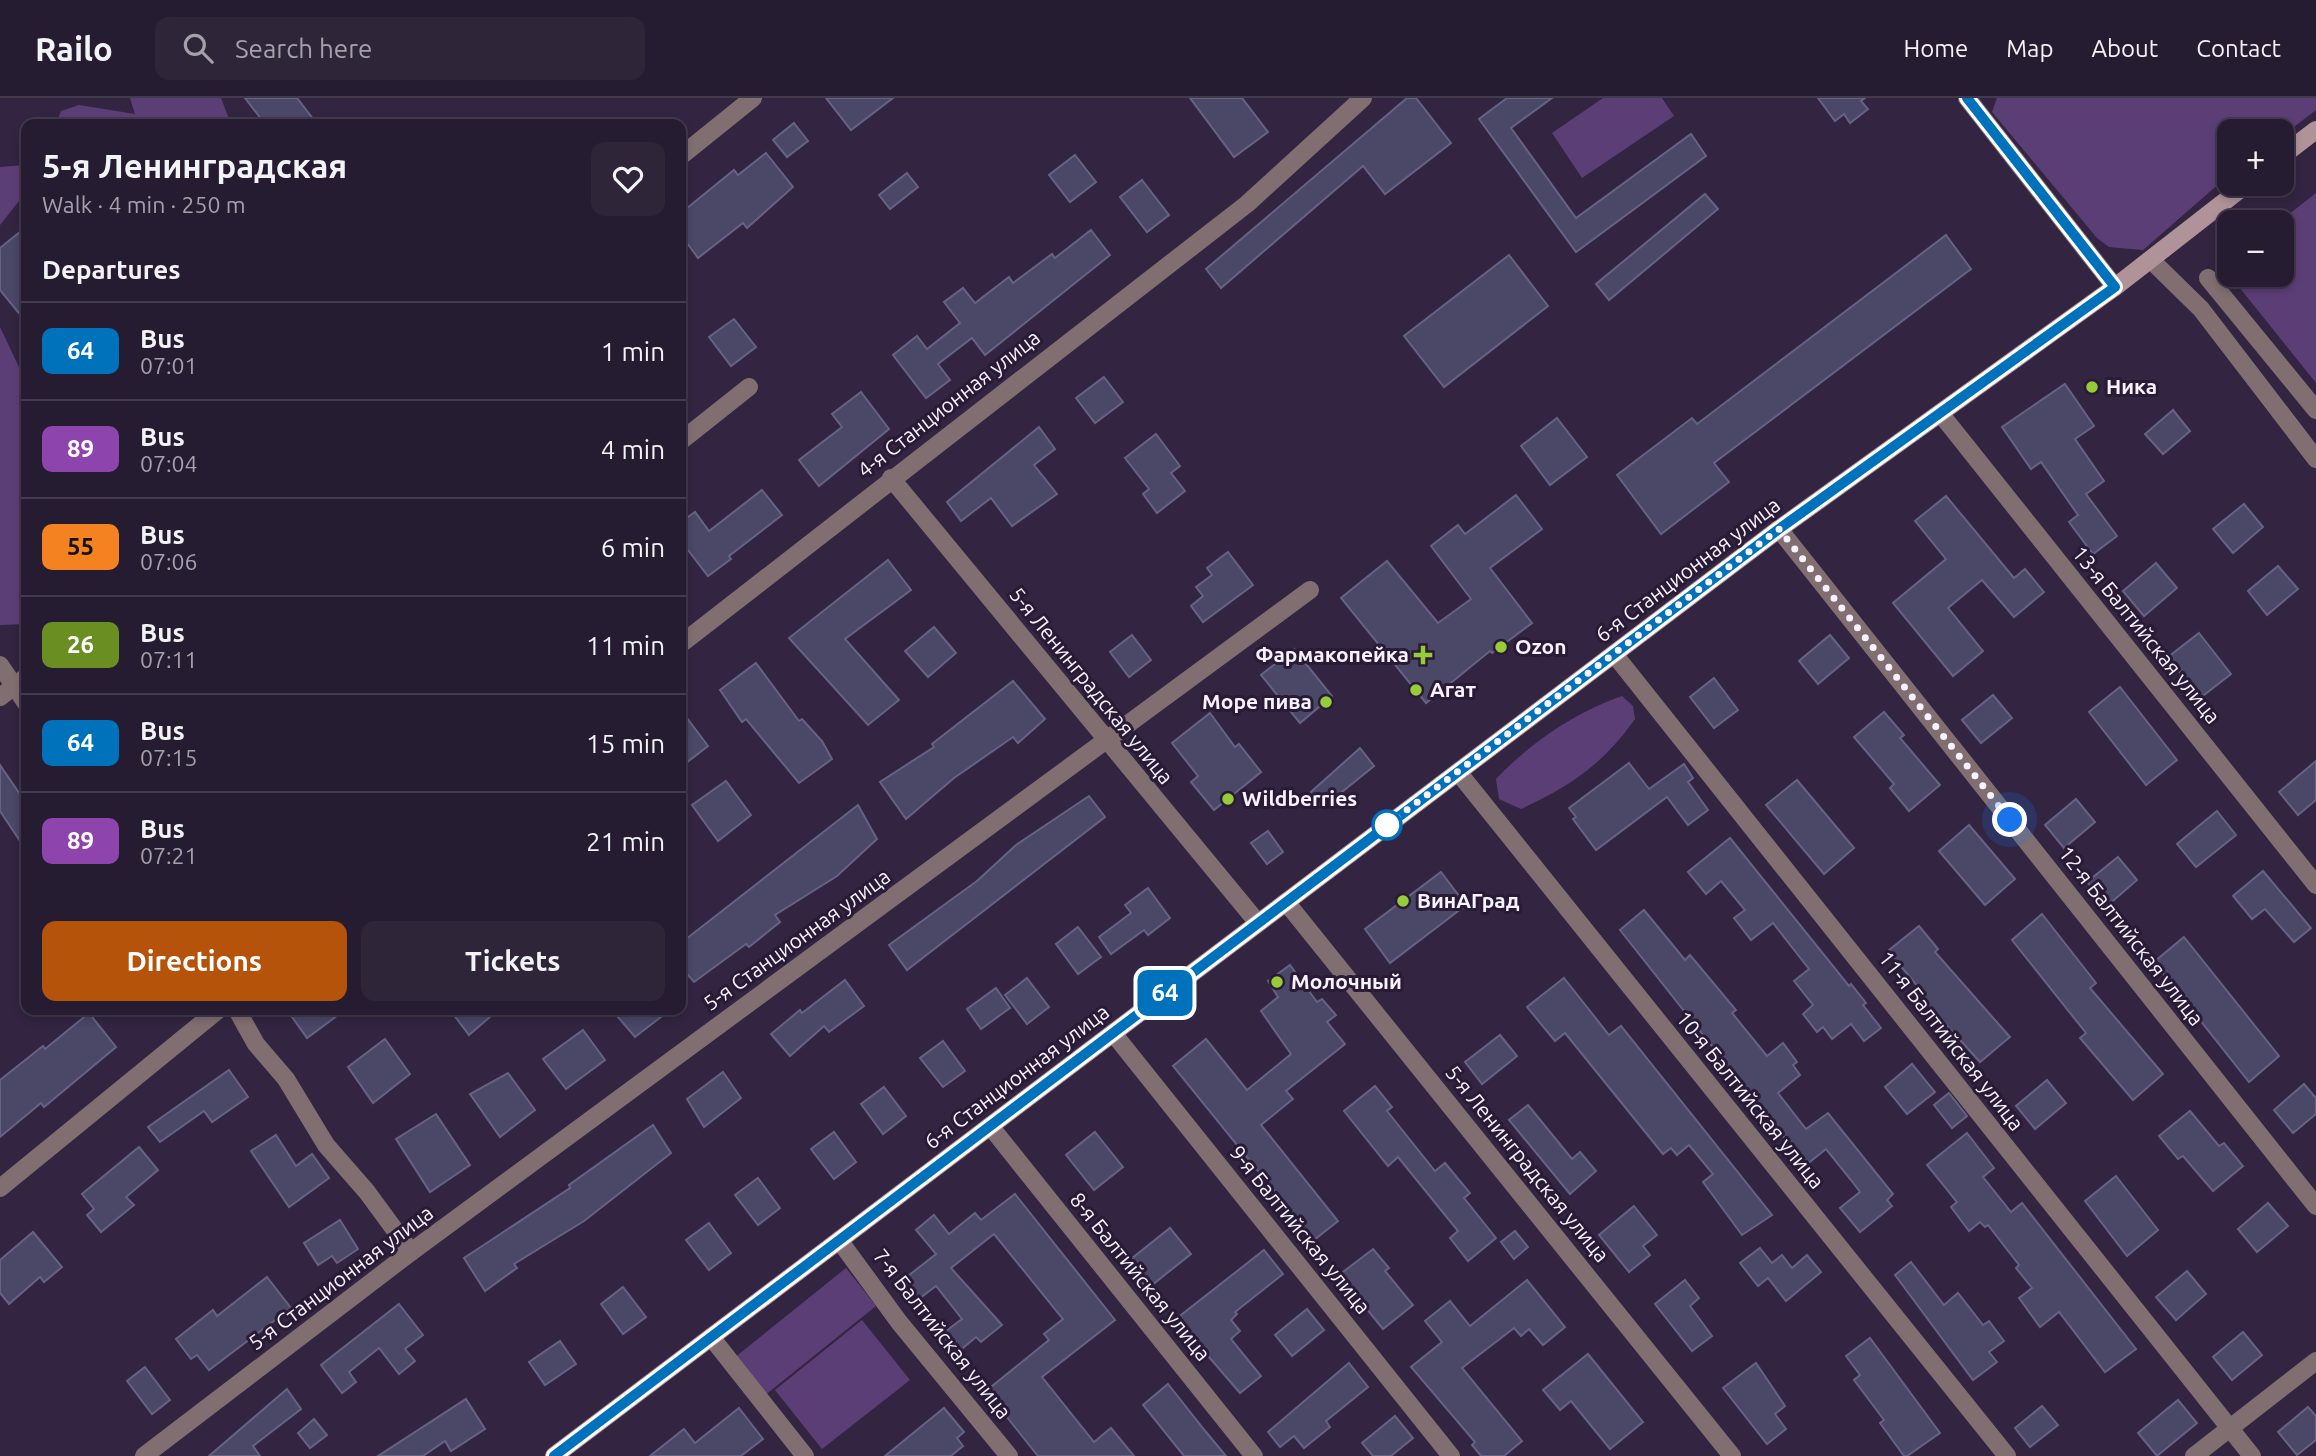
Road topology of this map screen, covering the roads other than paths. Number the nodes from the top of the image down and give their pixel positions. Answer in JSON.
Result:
{"nodes":[{"id":1,"x":753,"y":98,"type":"edge"},
{"id":2,"x":1363,"y":98,"type":"edge"},
{"id":3,"x":1967,"y":98,"type":"edge"},
{"id":4,"x":2316,"y":130,"type":"edge"},
{"id":5,"x":2294,"y":147,"type":"edge"},
{"id":6,"x":686,"y":152,"type":"edge"},
{"id":7,"x":2233,"y":196,"type":"edge"},
{"id":8,"x":2151,"y":260,"type":"junction"},
{"id":9,"x":2208,"y":278,"type":"dead end"},
{"id":10,"x":2115,"y":287,"type":"junction"},
{"id":11,"x":749,"y":387,"type":"dead end"},
{"id":12,"x":2316,"y":410,"type":"edge"},
{"id":13,"x":1940,"y":413,"type":"junction"},
{"id":14,"x":686,"y":437,"type":"edge"},
{"id":15,"x":2316,"y":459,"type":"edge"},
{"id":16,"x":891,"y":478,"type":"junction"},
{"id":17,"x":1779,"y":529,"type":"junction"},
{"id":18,"x":1310,"y":590,"type":"dead end"},
{"id":19,"x":686,"y":640,"type":"edge"},
{"id":20,"x":1614,"y":653,"type":"junction"},
{"id":21,"x":0,"y":665,"type":"edge"},
{"id":22,"x":21,"y":681,"type":"edge"},
{"id":23,"x":0,"y":697,"type":"edge"},
{"id":24,"x":1105,"y":741,"type":"junction"},
{"id":25,"x":1458,"y":772,"type":"junction"},
{"id":26,"x":2316,"y":885,"type":"edge"},
{"id":27,"x":1286,"y":902,"type":"junction"},
{"id":28,"x":1258,"y":923,"type":"junction"},
{"id":29,"x":212,"y":1015,"type":"edge"},
{"id":30,"x":240,"y":1015,"type":"edge"},
{"id":31,"x":1113,"y":1033,"type":"junction"},
{"id":32,"x":990,"y":1126,"type":"junction"},
{"id":33,"x":0,"y":1188,"type":"edge"},
{"id":34,"x":2316,"y":1206,"type":"edge"},
{"id":35,"x":839,"y":1240,"type":"junction"},
{"id":36,"x":411,"y":1252,"type":"junction"},
{"id":37,"x":710,"y":1337,"type":"junction"},
{"id":38,"x":2316,"y":1361,"type":"edge"},
{"id":39,"x":2229,"y":1428,"type":"junction"},
{"id":40,"x":144,"y":1456,"type":"edge"},
{"id":41,"x":554,"y":1456,"type":"edge"},
{"id":42,"x":805,"y":1456,"type":"edge"},
{"id":43,"x":1009,"y":1456,"type":"edge"},
{"id":44,"x":1254,"y":1456,"type":"edge"},
{"id":45,"x":1451,"y":1456,"type":"edge"},
{"id":46,"x":1731,"y":1456,"type":"edge"},
{"id":47,"x":2007,"y":1456,"type":"edge"},
{"id":48,"x":2194,"y":1456,"type":"edge"},
{"id":49,"x":2252,"y":1456,"type":"edge"}],
"edges":[{"from":1,"to":6,"type":"street"},
{"from":2,"to":16,"type":"street","name":"4-я Станционная улица"},
{"from":3,"to":10,"type":"street"},
{"from":4,"to":5,"type":"main road"},
{"from":7,"to":8,"type":"main road","name":"6-я Станционная улица"},
{"from":8,"to":10,"type":"main road","name":"6-я Станционная улица"},
{"from":8,"to":15,"type":"street"},
{"from":9,"to":12,"type":"street"},
{"from":10,"to":13,"type":"main road","name":"6-я Станционная улица"},
{"from":11,"to":14,"type":"street"},
{"from":13,"to":17,"type":"main road","name":"6-я Станционная улица"},
{"from":13,"to":26,"type":"street","name":"13-я Балтийская улица"},
{"from":16,"to":19,"type":"street","name":"4-я Станционная улица"},
{"from":16,"to":24,"type":"street","name":"5-я Ленинградская улица"},
{"from":17,"to":20,"type":"main road","name":"6-я Станционная улица"},
{"from":17,"to":34,"type":"street","name":"12-я Балтийская улица"},
{"from":18,"to":24,"type":"street","name":"5-я Станционная улица"},
{"from":20,"to":25,"type":"main road","name":"6-я Станционная улица"},
{"from":20,"to":39,"type":"street","name":"11-я Балтийская улица"},
{"from":21,"to":22,"type":"street"},
{"from":22,"to":23,"type":"street"},
{"from":24,"to":28,"type":"street","name":"5-я Ленинградская улица"},
{"from":24,"to":36,"type":"street","name":"5-я Станционная улица"},
{"from":25,"to":27,"type":"main road","name":"6-я Станционная улица"},
{"from":25,"to":47,"type":"street","name":"10-я Балтийская улица"},
{"from":27,"to":28,"type":"main road","name":"6-я Станционная улица"},
{"from":27,"to":46,"type":"street","name":"5-я Ленинградская улица"},
{"from":28,"to":31,"type":"main road","name":"6-я Станционная улица"},
{"from":29,"to":33,"type":"street"},
{"from":30,"to":36,"type":"street"},
{"from":31,"to":32,"type":"main road","name":"6-я Станционная улица"},
{"from":31,"to":45,"type":"street","name":"9-я Балтийская улица"},
{"from":32,"to":35,"type":"main road","name":"6-я Станционная улица"},
{"from":32,"to":44,"type":"street","name":"8-я Балтийская улица"},
{"from":35,"to":37,"type":"main road","name":"6-я Станционная улица"},
{"from":35,"to":43,"type":"street","name":"7-я Балтийская улица"},
{"from":36,"to":40,"type":"street","name":"5-я Станционная улица"},
{"from":37,"to":41,"type":"main road","name":"6-я Станционная улица"},
{"from":37,"to":42,"type":"street"},
{"from":38,"to":39,"type":"street"},
{"from":39,"to":48,"type":"street"},
{"from":39,"to":49,"type":"street","name":"11-я Балтийская улица"}]}
